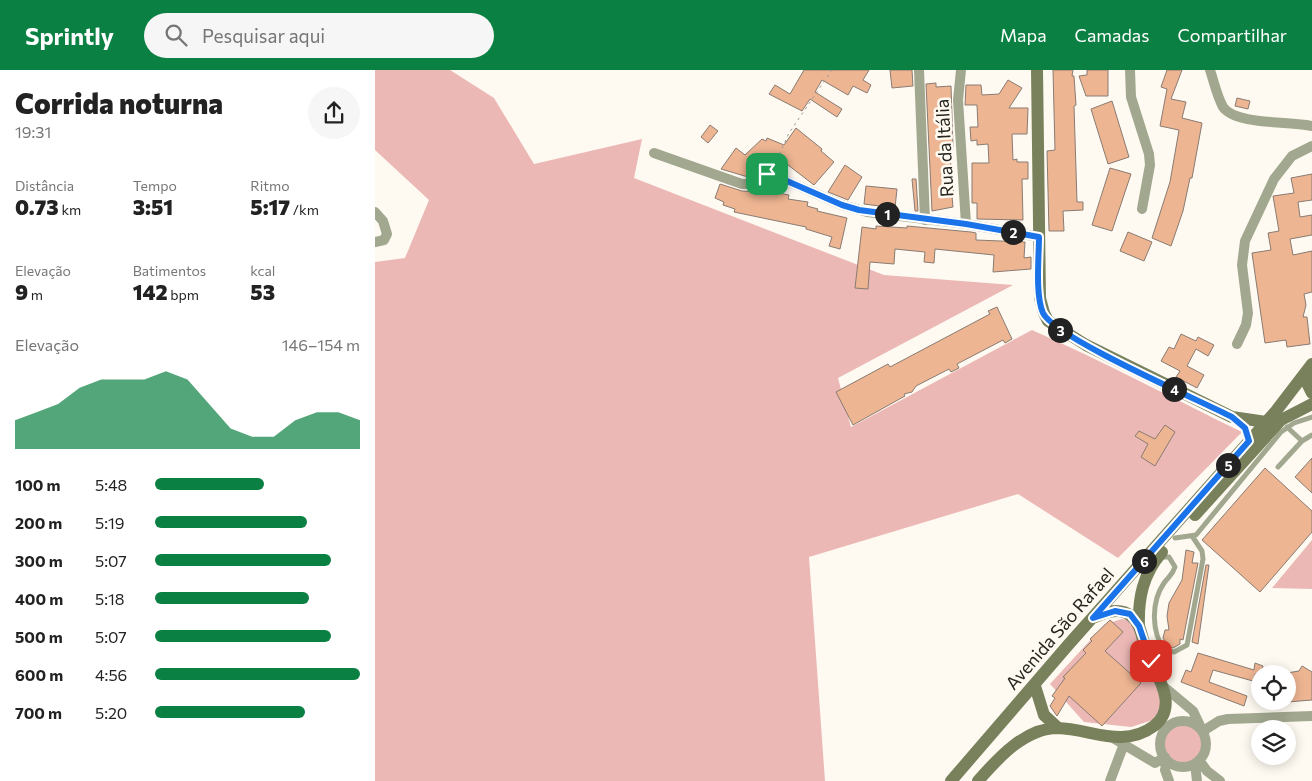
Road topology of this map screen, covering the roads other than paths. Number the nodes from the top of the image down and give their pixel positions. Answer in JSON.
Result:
{"nodes":[{"id":1,"x":919,"y":70,"type":"edge"},
{"id":2,"x":961,"y":70,"type":"edge"},
{"id":3,"x":1037,"y":70,"type":"edge"},
{"id":4,"x":1130,"y":70,"type":"edge"},
{"id":5,"x":1210,"y":70,"type":"edge"},
{"id":6,"x":1312,"y":126,"type":"edge"},
{"id":7,"x":1312,"y":146,"type":"edge"},
{"id":8,"x":654,"y":153,"type":"dead end"},
{"id":9,"x":1142,"y":209,"type":"dead end"},
{"id":10,"x":375,"y":212,"type":"edge"},
{"id":11,"x":925,"y":220,"type":"junction"},
{"id":12,"x":966,"y":224,"type":"junction"},
{"id":13,"x":1039,"y":237,"type":"junction"},
{"id":14,"x":375,"y":242,"type":"edge"},
{"id":15,"x":1237,"y":344,"type":"dead end"},
{"id":16,"x":1309,"y":368,"type":"edge"},
{"id":17,"x":1312,"y":393,"type":"edge"},
{"id":18,"x":1312,"y":404,"type":"edge"},
{"id":19,"x":1232,"y":417,"type":"junction"},
{"id":20,"x":1312,"y":418,"type":"edge"},
{"id":21,"x":1266,"y":422,"type":"junction"},
{"id":22,"x":1287,"y":427,"type":"junction"},
{"id":23,"x":1312,"y":435,"type":"edge"},
{"id":24,"x":1302,"y":440,"type":"junction"},
{"id":25,"x":1249,"y":441,"type":"junction"},
{"id":26,"x":1278,"y":467,"type":"dead end"},
{"id":27,"x":1191,"y":536,"type":"junction"},
{"id":28,"x":1175,"y":538,"type":"junction"},
{"id":29,"x":1158,"y":557,"type":"junction"},
{"id":30,"x":1093,"y":618,"type":"junction"},
{"id":31,"x":1139,"y":626,"type":"junction"},
{"id":32,"x":1035,"y":686,"type":"junction"},
{"id":33,"x":1163,"y":686,"type":"junction"},
{"id":34,"x":1312,"y":716,"type":"edge"},
{"id":35,"x":1058,"y":728,"type":"junction"},
{"id":36,"x":1202,"y":730,"type":"junction"},
{"id":37,"x":1119,"y":741,"type":"junction"},
{"id":38,"x":1166,"y":758,"type":"junction"},
{"id":39,"x":1197,"y":762,"type":"junction"},
{"id":40,"x":951,"y":781,"type":"edge"},
{"id":41,"x":978,"y":781,"type":"edge"},
{"id":42,"x":1110,"y":781,"type":"edge"},
{"id":43,"x":1169,"y":781,"type":"edge"},
{"id":44,"x":1197,"y":781,"type":"edge"},
{"id":45,"x":1220,"y":781,"type":"edge"}],
"edges":[{"from":1,"to":11,"type":"street"},
{"from":2,"to":12,"type":"street","name":"Rua da Itália"},
{"from":3,"to":13,"type":"main road"},
{"from":4,"to":9,"type":"street"},
{"from":5,"to":6,"type":"street"},
{"from":7,"to":15,"type":"street"},
{"from":8,"to":11,"type":"street"},
{"from":10,"to":14,"type":"street"},
{"from":11,"to":12,"type":"street"},
{"from":12,"to":13,"type":"street"},
{"from":13,"to":19,"type":"main road"},
{"from":16,"to":17,"type":"main road"},
{"from":16,"to":21,"type":"main road","name":"Avenida São Rafael"},
{"from":18,"to":28,"type":"main road","name":"Avenida São Rafael"},
{"from":19,"to":21,"type":"main road"},
{"from":19,"to":25,"type":"main road"},
{"from":20,"to":22,"type":"lane"},
{"from":21,"to":25,"type":"main road","name":"Avenida São Rafael"},
{"from":22,"to":24,"type":"lane"},
{"from":22,"to":27,"type":"lane"},
{"from":23,"to":24,"type":"lane"},
{"from":24,"to":26,"type":"lane"},
{"from":25,"to":30,"type":"main road","name":"Avenida São Rafael"},
{"from":27,"to":28,"type":"lane"},
{"from":27,"to":29,"type":"lane"},
{"from":28,"to":29,"type":"main road","name":"Avenida São Rafael"},
{"from":29,"to":31,"type":"main road","name":"Avenida São Rafael"},
{"from":30,"to":31,"type":"main road"},
{"from":30,"to":32,"type":"main road","name":"Avenida São Rafael"},
{"from":31,"to":33,"type":"main road"},
{"from":32,"to":35,"type":"main road"},
{"from":32,"to":40,"type":"main road","name":"Avenida São Rafael"},
{"from":33,"to":36,"type":"street"},
{"from":33,"to":37,"type":"main road"},
{"from":34,"to":36,"type":"street"},
{"from":35,"to":37,"type":"main road"},
{"from":35,"to":41,"type":"main road"},
{"from":36,"to":38,"type":"street"},
{"from":36,"to":39,"type":"street"},
{"from":37,"to":38,"type":"street"},
{"from":37,"to":42,"type":"street"},
{"from":38,"to":39,"type":"street"},
{"from":38,"to":43,"type":"street"},
{"from":39,"to":44,"type":"street"},
{"from":39,"to":45,"type":"street"}]}
